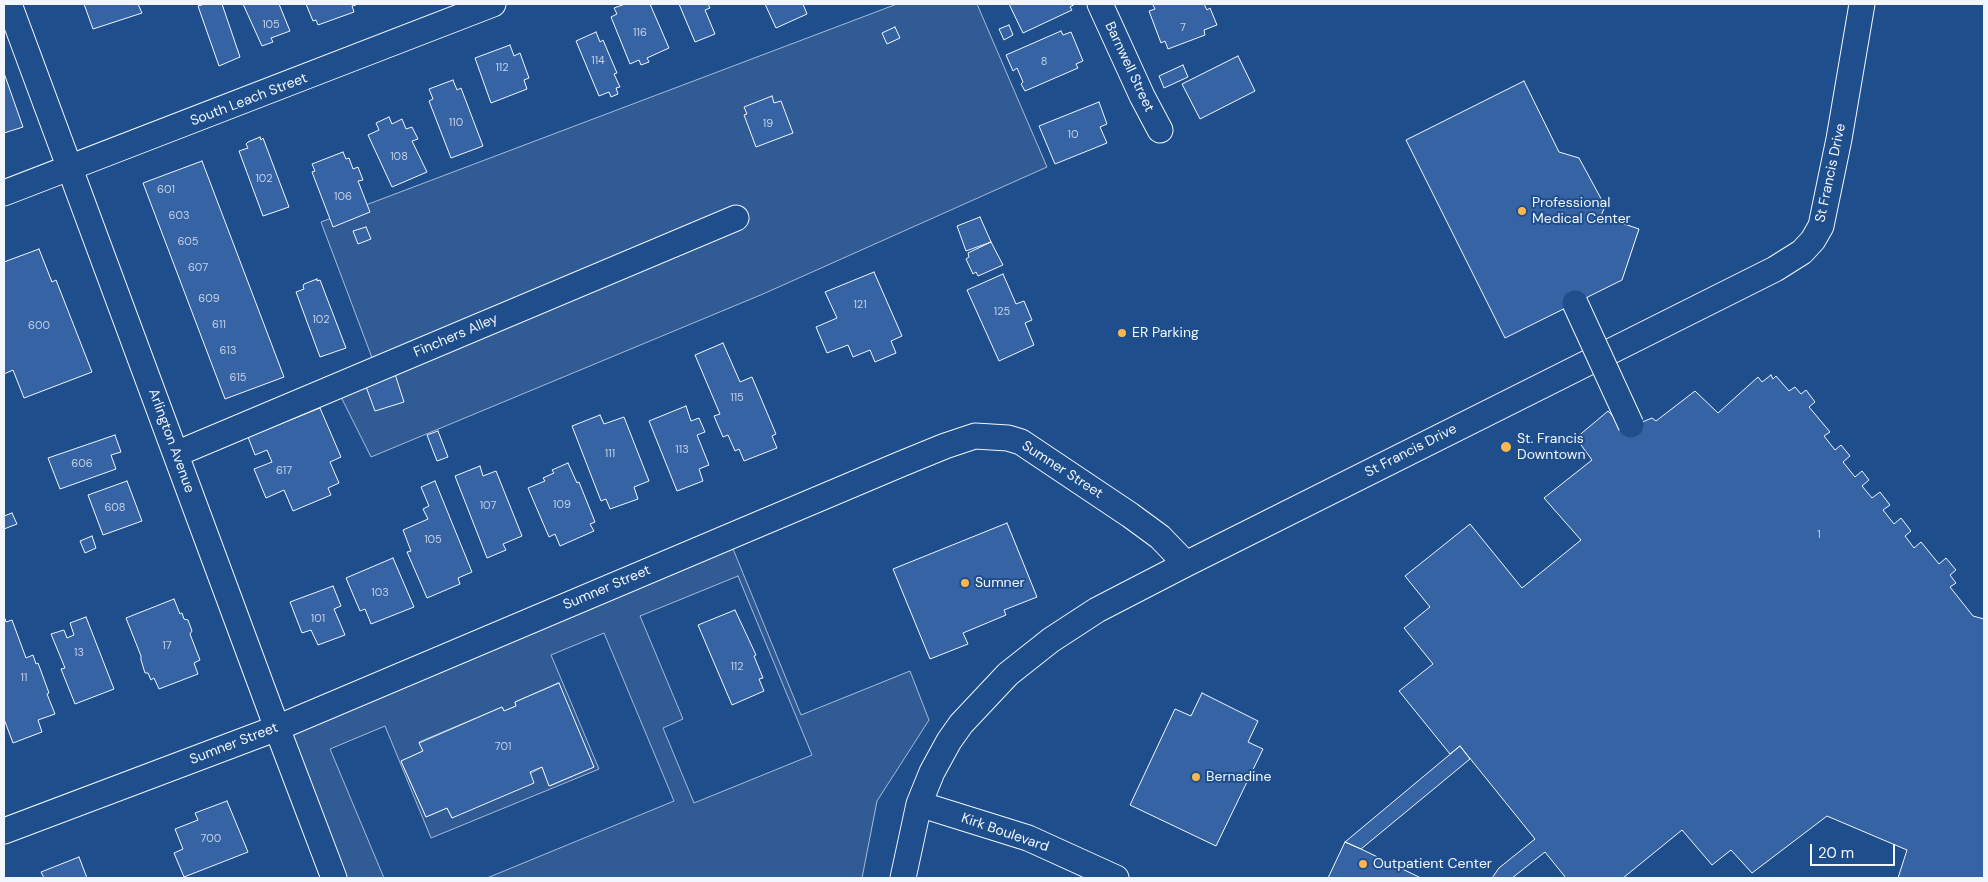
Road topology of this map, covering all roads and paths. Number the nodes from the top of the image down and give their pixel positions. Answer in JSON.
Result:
{"nodes":[{"id":1,"x":10,"y":4,"type":"edge"},
{"id":2,"x":493,"y":4,"type":"edge"},
{"id":3,"x":1100,"y":4,"type":"edge"},
{"id":4,"x":1862,"y":4,"type":"edge"},
{"id":5,"x":1160,"y":130,"type":"dead end"},
{"id":6,"x":69,"y":169,"type":"junction"},
{"id":7,"x":4,"y":193,"type":"edge"},
{"id":8,"x":736,"y":218,"type":"dead end"},
{"id":9,"x":1575,"y":303,"type":"dead end"},
{"id":10,"x":1631,"y":426,"type":"dead end"},
{"id":11,"x":176,"y":454,"type":"junction"},
{"id":12,"x":1186,"y":564,"type":"junction"},
{"id":13,"x":277,"y":728,"type":"junction"},
{"id":14,"x":920,"y":804,"type":"junction"},
{"id":15,"x":4,"y":831,"type":"edge"},
{"id":16,"x":334,"y":878,"type":"edge"},
{"id":17,"x":903,"y":878,"type":"edge"},
{"id":18,"x":1116,"y":878,"type":"edge"}],
"edges":[{"from":1,"to":6,"type":"street","name":"Arlington Avenue"},
{"from":2,"to":6,"type":"street","name":"South Leach Street"},
{"from":3,"to":5,"type":"street","name":"Barnwell Street"},
{"from":4,"to":12,"type":"street","name":"St Francis Drive"},
{"from":6,"to":7,"type":"street","name":"South Leach Street"},
{"from":6,"to":11,"type":"street","name":"Arlington Avenue"},
{"from":8,"to":11,"type":"street","name":"Finchers Alley"},
{"from":9,"to":10,"type":"street","bridge":true},
{"from":11,"to":13,"type":"street","name":"Arlington Avenue"},
{"from":12,"to":13,"type":"street","name":"Sumner Street"},
{"from":12,"to":14,"type":"street","name":"St Francis Drive"},
{"from":13,"to":15,"type":"street","name":"Sumner Street"},
{"from":13,"to":16,"type":"street","name":"Arlington Avenue"},
{"from":14,"to":17,"type":"street","name":"St Francis Drive"},
{"from":14,"to":18,"type":"street","name":"Kirk Boulevard"}]}
